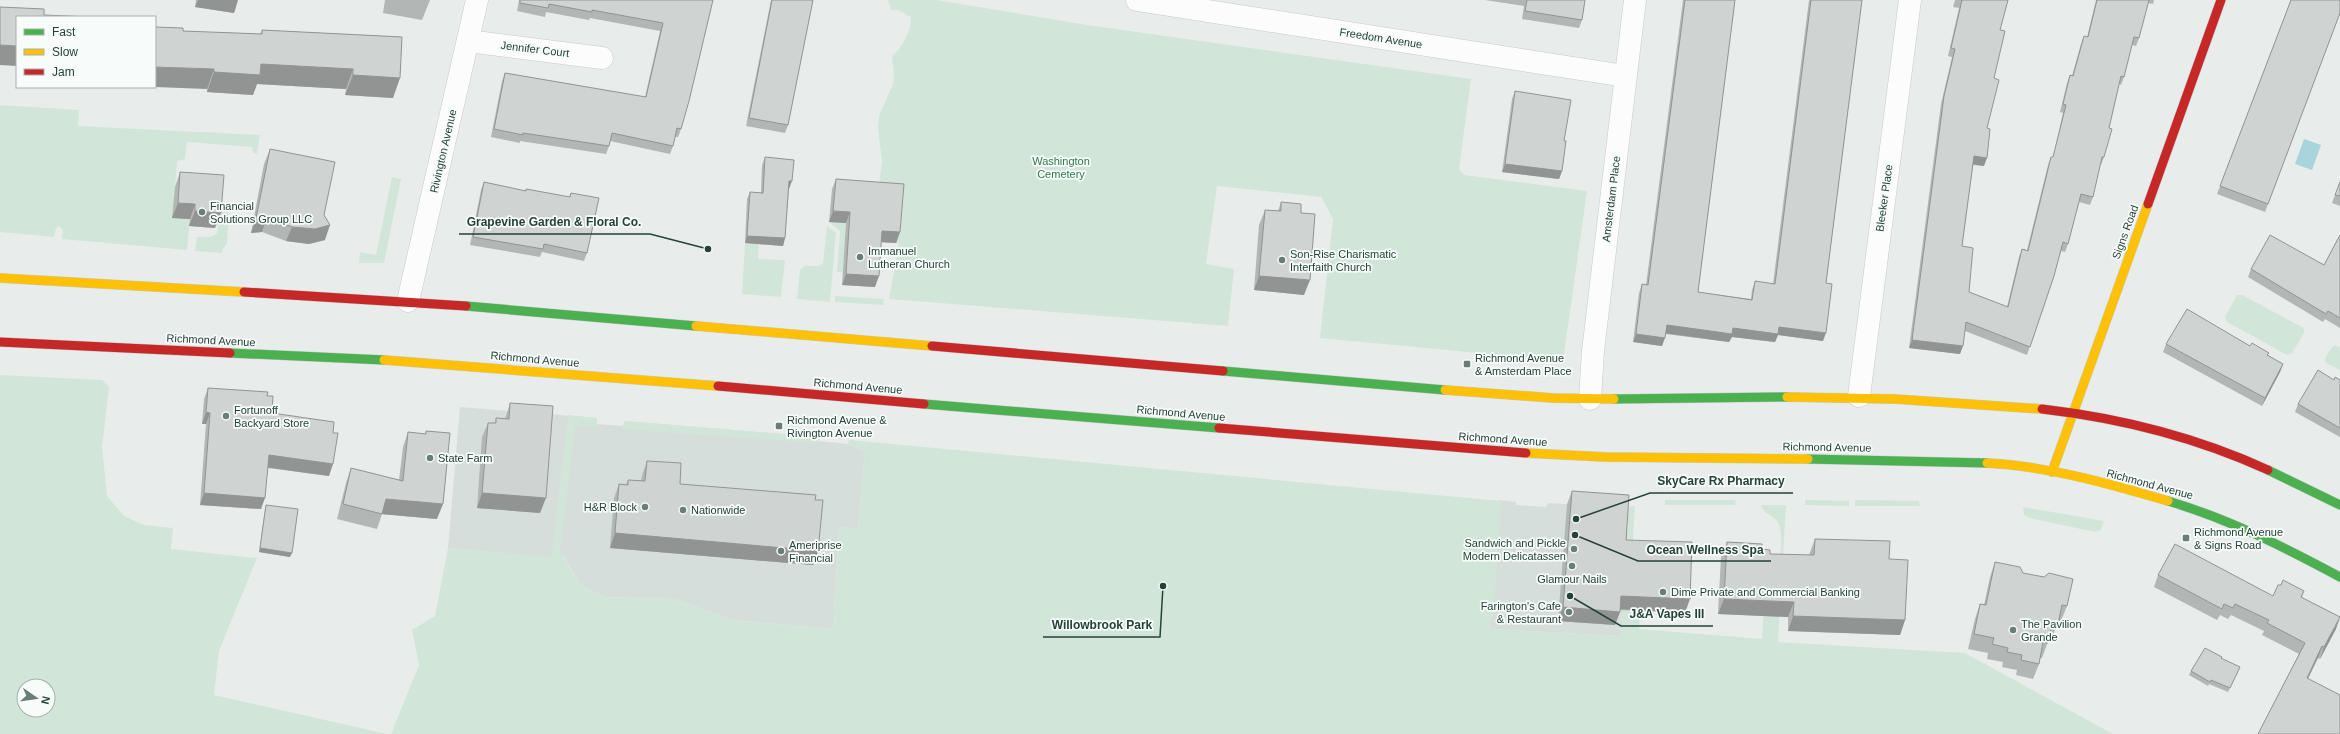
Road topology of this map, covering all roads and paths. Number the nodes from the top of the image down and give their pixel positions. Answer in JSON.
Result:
{"nodes":[{"id":1,"x":477,"y":0,"type":"edge"},
{"id":2,"x":1136,"y":0,"type":"edge"},
{"id":3,"x":1635,"y":0,"type":"edge"},
{"id":4,"x":1910,"y":0,"type":"edge"},
{"id":5,"x":2221,"y":0,"type":"edge"},
{"id":6,"x":468,"y":41,"type":"junction"},
{"id":7,"x":602,"y":58,"type":"dead end"},
{"id":8,"x":1626,"y":76,"type":"junction"},
{"id":9,"x":0,"y":278,"type":"edge"},
{"id":10,"x":408,"y":301,"type":"junction"},
{"id":11,"x":0,"y":342,"type":"edge"},
{"id":12,"x":1859,"y":396,"type":"junction"},
{"id":13,"x":1590,"y":399,"type":"junction"},
{"id":14,"x":2073,"y":412,"type":"junction"},
{"id":15,"x":2052,"y":472,"type":"junction"},
{"id":16,"x":2340,"y":505,"type":"edge"},
{"id":17,"x":2340,"y":577,"type":"edge"}],
"edges":[{"from":1,"to":6,"type":"street","name":"Rivington Avenue"},
{"from":2,"to":8,"type":"street","name":"Freedom Avenue"},
{"from":3,"to":8,"type":"street","name":"Amsterdam Place"},
{"from":4,"to":12,"type":"street","name":"Bleeker Place"},
{"from":5,"to":14,"type":"main road","name":"Signs Road"},
{"from":6,"to":7,"type":"street","name":"Jennifer Court"},
{"from":6,"to":10,"type":"street","name":"Rivington Avenue"},
{"from":8,"to":13,"type":"street","name":"Amsterdam Place"},
{"from":9,"to":10,"type":"main road"},
{"from":10,"to":13,"type":"main road"},
{"from":11,"to":15,"type":"main road","name":"Richmond Avenue"},
{"from":12,"to":13,"type":"main road"},
{"from":12,"to":14,"type":"main road"},
{"from":14,"to":15,"type":"main road","name":"Signs Road"},
{"from":14,"to":16,"type":"main road"},
{"from":15,"to":17,"type":"main road","name":"Richmond Avenue"}]}
